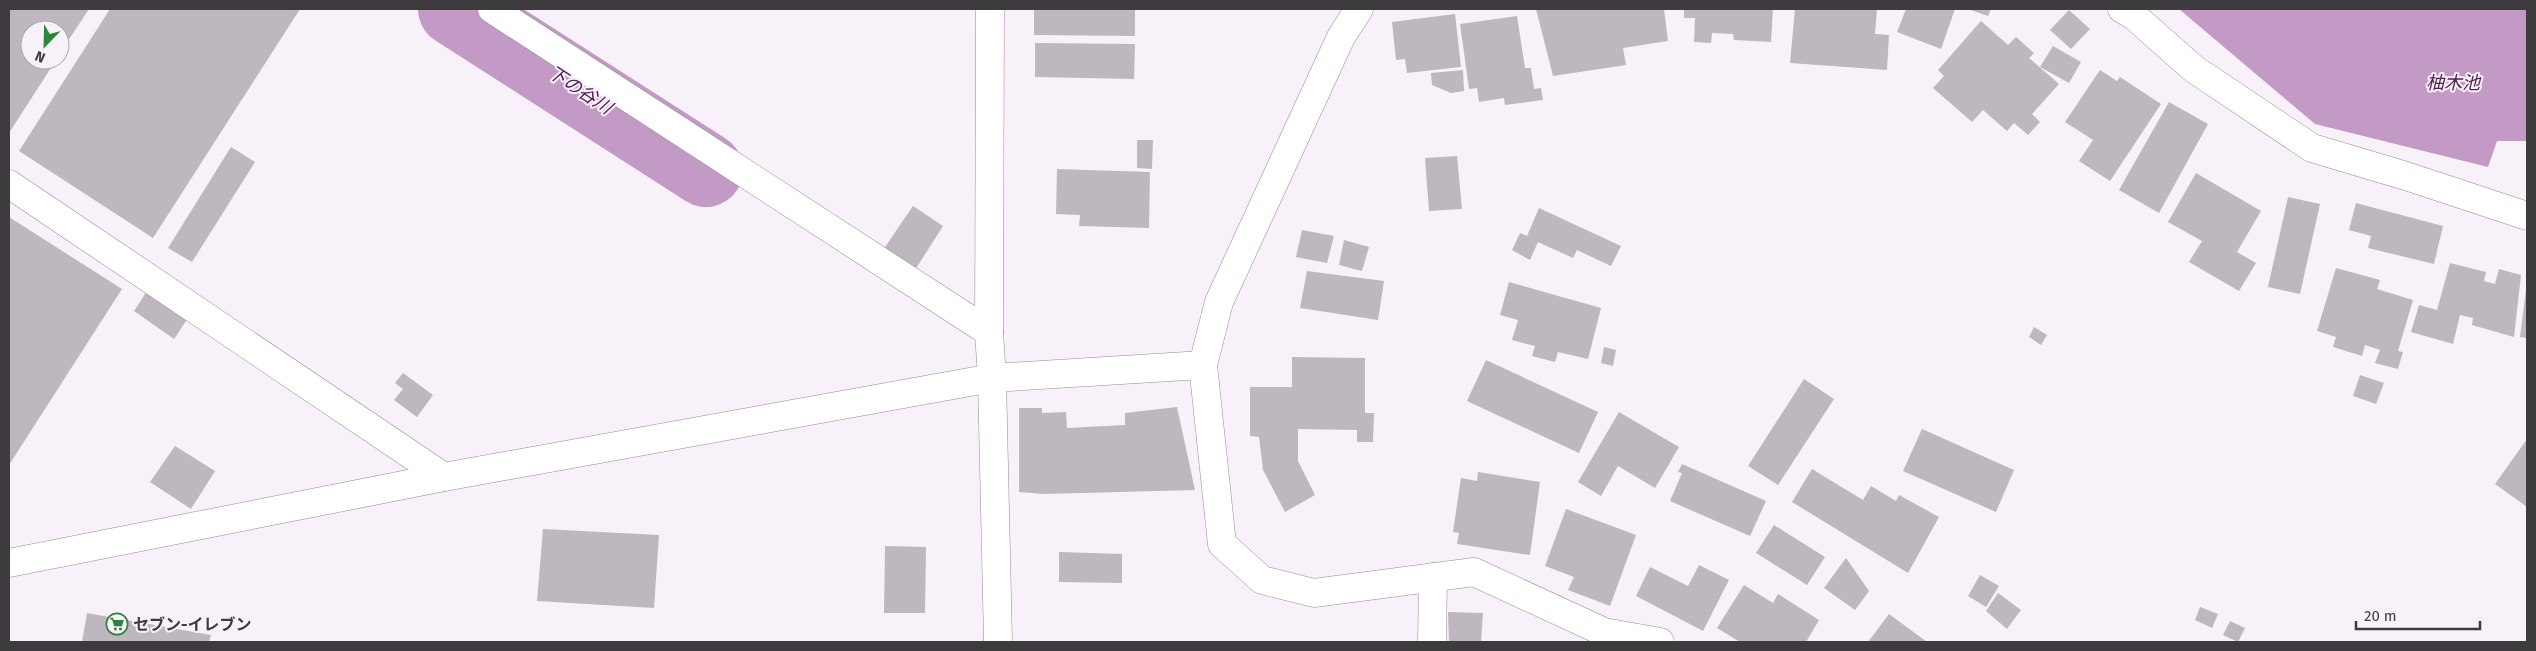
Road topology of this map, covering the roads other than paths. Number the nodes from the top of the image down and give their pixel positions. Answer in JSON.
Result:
{"nodes":[{"id":1,"x":492,"y":9,"type":"edge"},
{"id":2,"x":990,"y":9,"type":"edge"},
{"id":3,"x":1359,"y":9,"type":"edge"},
{"id":4,"x":2122,"y":9,"type":"edge"},
{"id":5,"x":9,"y":184,"type":"edge"},
{"id":6,"x":2527,"y":216,"type":"edge"},
{"id":7,"x":989,"y":332,"type":"junction"},
{"id":8,"x":1204,"y":365,"type":"junction"},
{"id":9,"x":992,"y":378,"type":"junction"},
{"id":10,"x":444,"y":477,"type":"junction"},
{"id":11,"x":9,"y":563,"type":"edge"},
{"id":12,"x":1433,"y":577,"type":"junction"},
{"id":13,"x":998,"y":642,"type":"edge"},
{"id":14,"x":1432,"y":642,"type":"edge"},
{"id":15,"x":1660,"y":642,"type":"edge"}],
"edges":[{"from":1,"to":7,"type":"street"},
{"from":2,"to":7,"type":"street"},
{"from":3,"to":8,"type":"street"},
{"from":4,"to":6,"type":"street"},
{"from":5,"to":10,"type":"street"},
{"from":7,"to":9,"type":"street"},
{"from":8,"to":9,"type":"street"},
{"from":8,"to":12,"type":"street"},
{"from":9,"to":10,"type":"street"},
{"from":9,"to":13,"type":"street"},
{"from":10,"to":11,"type":"street"},
{"from":12,"to":14,"type":"street"},
{"from":12,"to":15,"type":"street"}]}
